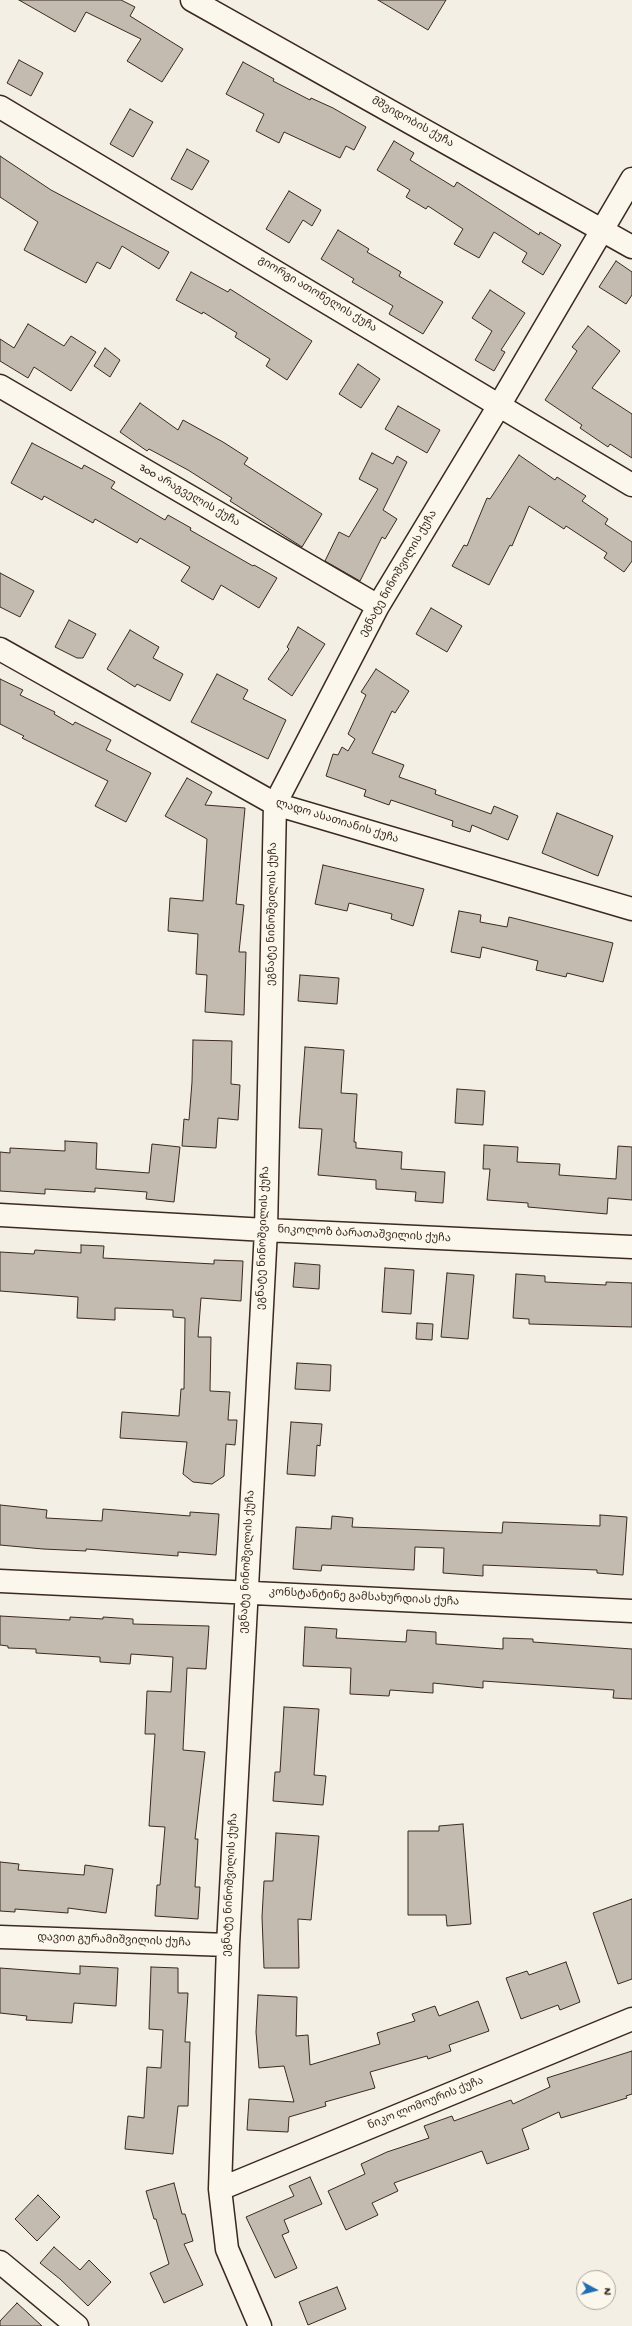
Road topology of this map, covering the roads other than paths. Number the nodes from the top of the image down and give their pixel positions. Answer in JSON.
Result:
{"nodes":[{"id":1,"x":192,"y":0,"type":"edge"},
{"id":2,"x":0,"y":107,"type":"edge"},
{"id":3,"x":632,"y":179,"type":"edge"},
{"id":4,"x":603,"y":229,"type":"junction"},
{"id":5,"x":632,"y":247,"type":"edge"},
{"id":6,"x":0,"y":386,"type":"edge"},
{"id":7,"x":500,"y":404,"type":"junction"},
{"id":8,"x":632,"y":485,"type":"edge"},
{"id":9,"x":378,"y":606,"type":"junction"},
{"id":10,"x":0,"y":649,"type":"edge"},
{"id":11,"x":275,"y":804,"type":"junction"},
{"id":12,"x":632,"y":909,"type":"edge"},
{"id":13,"x":0,"y":1215,"type":"edge"},
{"id":14,"x":266,"y":1230,"type":"junction"},
{"id":15,"x":632,"y":1247,"type":"edge"},
{"id":16,"x":0,"y":1581,"type":"edge"},
{"id":17,"x":246,"y":1593,"type":"junction"},
{"id":18,"x":632,"y":1611,"type":"edge"},
{"id":19,"x":0,"y":1938,"type":"edge"},
{"id":20,"x":228,"y":1945,"type":"junction"},
{"id":21,"x":632,"y":2019,"type":"edge"},
{"id":22,"x":220,"y":2189,"type":"junction"},
{"id":23,"x":4,"y":2273,"type":"edge"},
{"id":24,"x":77,"y":2326,"type":"edge"},
{"id":25,"x":260,"y":2326,"type":"edge"}],
"edges":[{"from":1,"to":4,"type":"street","name":"მშვიდობის ქუჩა"},
{"from":2,"to":7,"type":"street","name":"გიორგი ათონელის ქუჩა"},
{"from":3,"to":4,"type":"street","name":"ეგნატე ნინოშვილის ქუჩა"},
{"from":4,"to":5,"type":"street","name":"მშვიდობის ქუჩა"},
{"from":4,"to":7,"type":"street","name":"ეგნატე ნინოშვილის ქუჩა"},
{"from":6,"to":9,"type":"street","name":"300 არაგველის ქუჩა"},
{"from":7,"to":8,"type":"street","name":"გიორგი ათონელის ქუჩა"},
{"from":7,"to":9,"type":"street","name":"ეგნატე ნინოშვილის ქუჩა"},
{"from":9,"to":11,"type":"street","name":"ეგნატე ნინოშვილის ქუჩა"},
{"from":10,"to":11,"type":"street","name":"ლადო ასათიანის ქუჩა"},
{"from":11,"to":12,"type":"street","name":"ლადო ასათიანის ქუჩა"},
{"from":11,"to":14,"type":"street","name":"ეგნატე ნინოშვილის ქუჩა"},
{"from":13,"to":14,"type":"street","name":"ნიკოლოზ ბარათაშვილის ქუჩა"},
{"from":14,"to":15,"type":"street","name":"ნიკოლოზ ბარათაშვილის ქუჩა"},
{"from":14,"to":17,"type":"street","name":"ეგნატე ნინოშვილის ქუჩა"},
{"from":16,"to":17,"type":"street","name":"კონსტანტინე გამსახურდიას ქუჩა"},
{"from":17,"to":18,"type":"street","name":"კონსტანტინე გამსახურდიას ქუჩა"},
{"from":17,"to":20,"type":"street","name":"ეგნატე ნინოშვილის ქუჩა"},
{"from":19,"to":20,"type":"street","name":"დავით გურამიშვილის ქუჩა"},
{"from":20,"to":22,"type":"street","name":"ეგნატე ნინოშვილის ქუჩა"},
{"from":21,"to":22,"type":"street","name":"ნიკო ლომოურის ქუჩა"},
{"from":22,"to":25,"type":"street","name":"ეგნატე ნინოშვილის ქუჩა"},
{"from":23,"to":24,"type":"street"}]}
